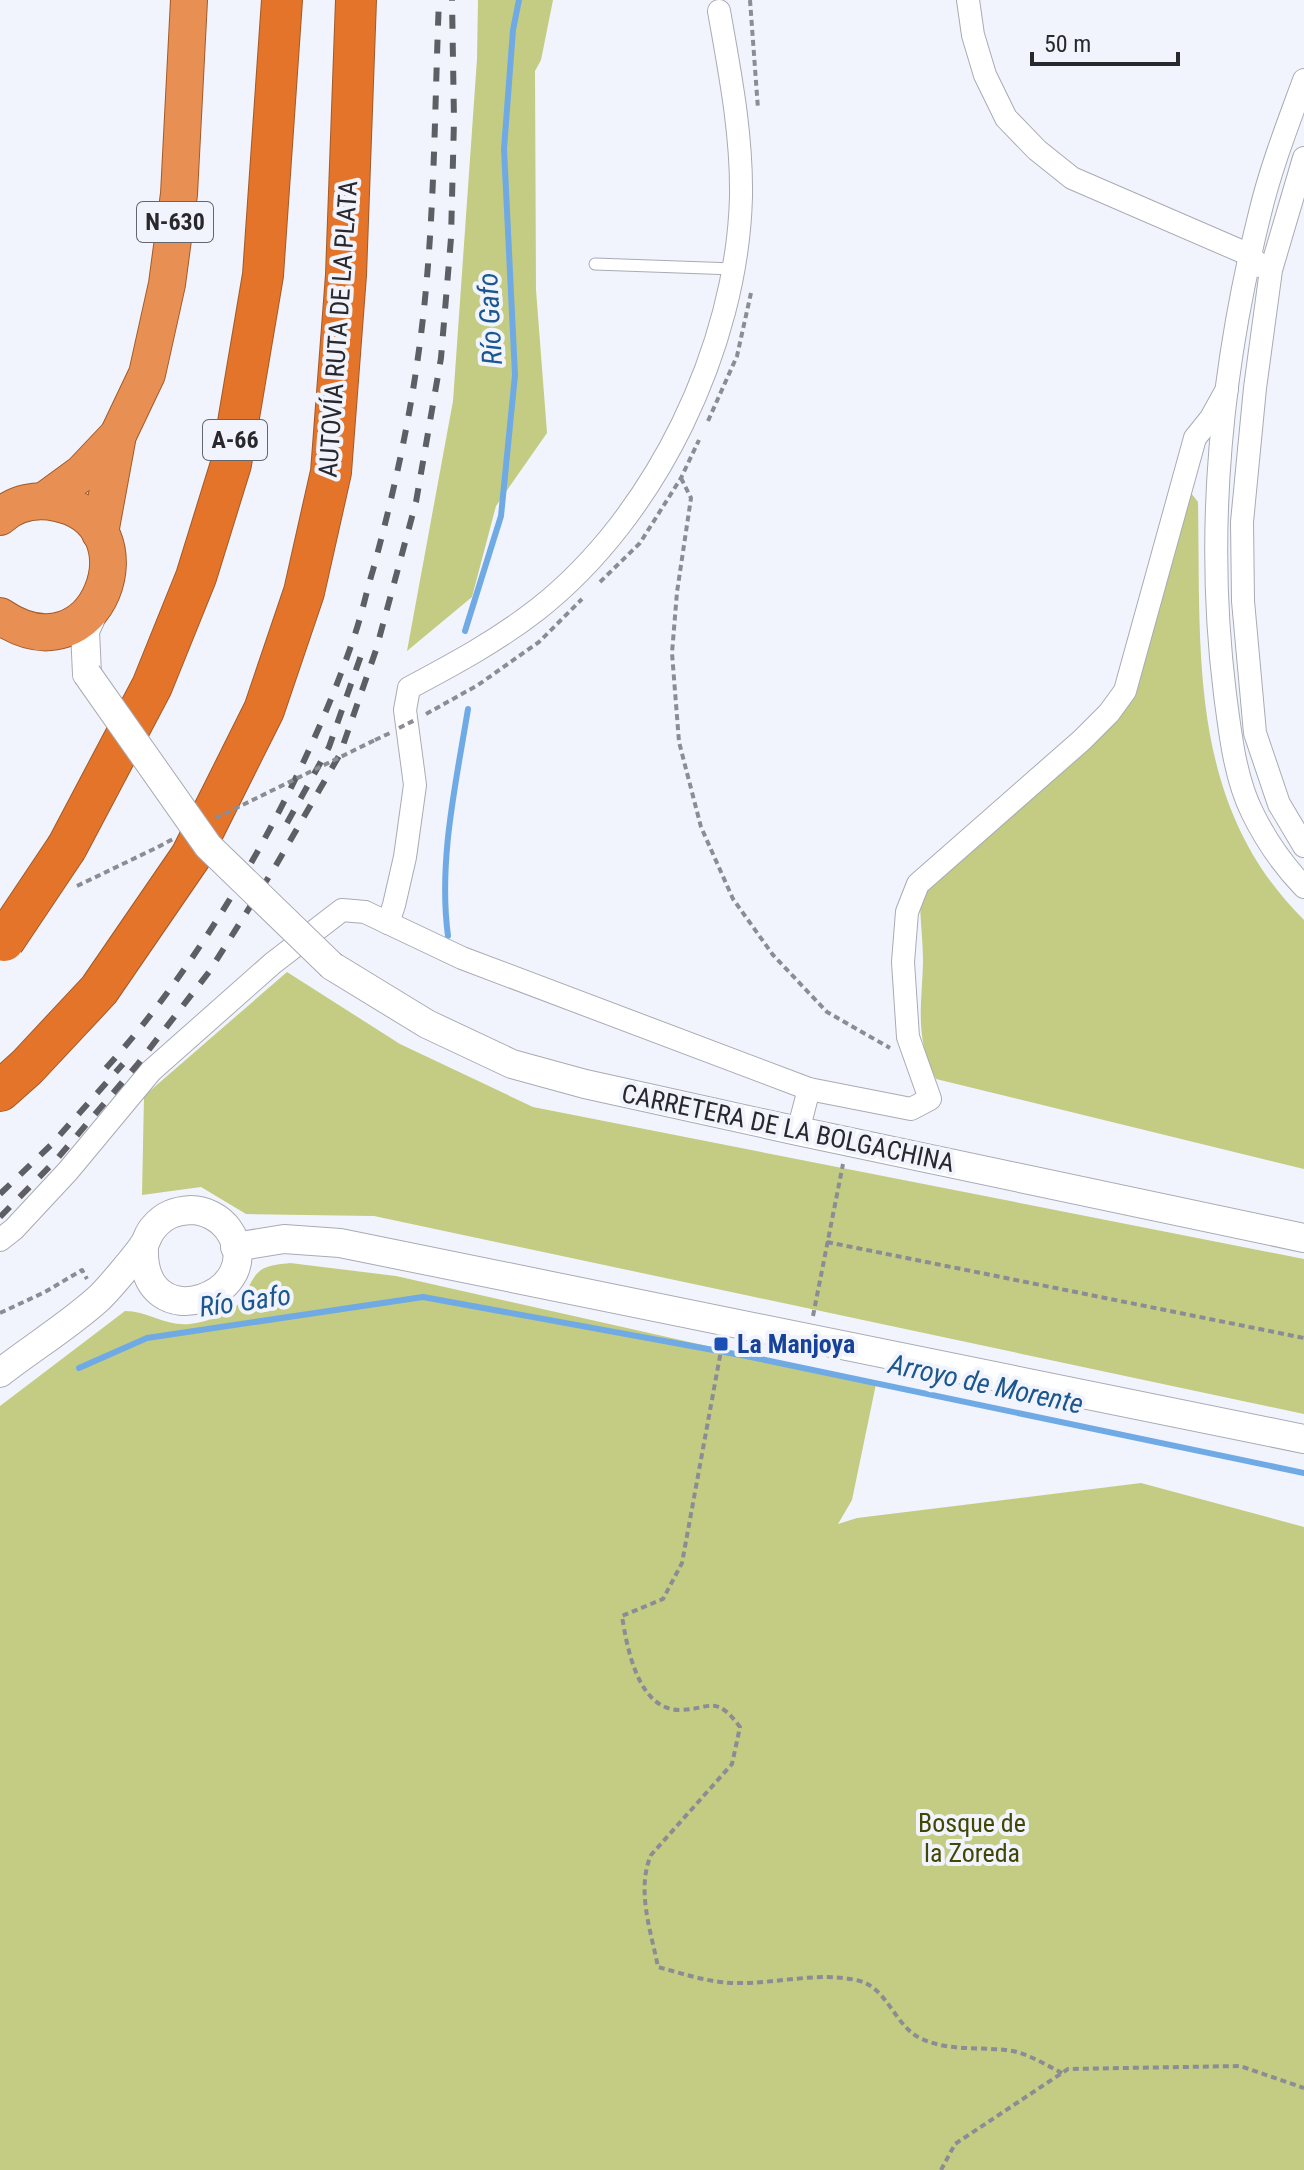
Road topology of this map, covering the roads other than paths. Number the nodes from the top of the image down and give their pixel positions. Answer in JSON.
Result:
{"nodes":[{"id":1,"x":189,"y":0,"type":"edge"},
{"id":2,"x":282,"y":0,"type":"edge"},
{"id":3,"x":356,"y":0,"type":"edge"},
{"id":4,"x":968,"y":0,"type":"edge"},
{"id":5,"x":719,"y":11,"type":"dead end"},
{"id":6,"x":1304,"y":80,"type":"edge"},
{"id":7,"x":1304,"y":158,"type":"edge"},
{"id":8,"x":1250,"y":255,"type":"junction"},
{"id":9,"x":595,"y":264,"type":"dead end"},
{"id":10,"x":744,"y":274,"type":"junction"},
{"id":11,"x":1227,"y":389,"type":"junction"},
{"id":12,"x":1254,"y":399,"type":"junction"},
{"id":13,"x":118,"y":435,"type":"junction"},
{"id":14,"x":45,"y":500,"type":"junction"},
{"id":15,"x":0,"y":517,"type":"edge"},
{"id":16,"x":100,"y":533,"type":"junction"},
{"id":17,"x":97,"y":605,"type":"junction"},
{"id":18,"x":5,"y":626,"type":"edge"},
{"id":19,"x":51,"y":632,"type":"junction"},
{"id":20,"x":87,"y":674,"type":"junction"},
{"id":21,"x":1304,"y":846,"type":"edge"},
{"id":22,"x":1304,"y":887,"type":"edge"},
{"id":23,"x":388,"y":923,"type":"junction"},
{"id":24,"x":2,"y":943,"type":"edge"},
{"id":25,"x":809,"y":1089,"type":"junction"},
{"id":26,"x":0,"y":1091,"type":"edge"},
{"id":27,"x":798,"y":1131,"type":"junction"},
{"id":28,"x":1304,"y":1238,"type":"edge"},
{"id":29,"x":0,"y":1240,"type":"edge"},
{"id":30,"x":144,"y":1245,"type":"junction"},
{"id":31,"x":235,"y":1247,"type":"junction"},
{"id":32,"x":161,"y":1292,"type":"junction"},
{"id":33,"x":100,"y":1298,"type":"junction"},
{"id":34,"x":0,"y":1373,"type":"edge"},
{"id":35,"x":1304,"y":1439,"type":"edge"}],
"edges":[{"from":1,"to":13,"type":"highway","number":"N-630"},
{"from":2,"to":24,"type":"highway","number":"A-66","bridge":true},
{"from":3,"to":26,"type":"highway","name":"AUTOVÍA RUTA DE LA PLATA"},
{"from":4,"to":8,"type":"street"},
{"from":5,"to":10,"type":"street"},
{"from":6,"to":8,"type":"street"},
{"from":7,"to":12,"type":"street"},
{"from":8,"to":11,"type":"street"},
{"from":8,"to":12,"type":"street"},
{"from":9,"to":10,"type":"lane"},
{"from":10,"to":23,"type":"street"},
{"from":11,"to":22,"type":"street"},
{"from":11,"to":25,"type":"street","name":"CARRETERA DE LA BOLGACHINA"},
{"from":12,"to":21,"type":"street"},
{"from":13,"to":14,"type":"highway","number":"N-630"},
{"from":13,"to":16,"type":"highway","number":"N-630"},
{"from":14,"to":15,"type":"highway","number":"N-630"},
{"from":14,"to":16,"type":"highway"},
{"from":16,"to":17,"type":"highway","number":"N-630"},
{"from":17,"to":19,"type":"highway"},
{"from":17,"to":20,"type":"street"},
{"from":18,"to":19,"type":"highway"},
{"from":19,"to":20,"type":"street","name":"CARRETERA DE LA BOLGACHINA"},
{"from":20,"to":27,"type":"street","name":"CARRETERA DE LA BOLGACHINA","bridge":true},
{"from":23,"to":25,"type":"street","name":"CARRETERA DE LA BOLGACHINA"},
{"from":23,"to":29,"type":"street","name":"CARRETERA DE LA BOLGACHINA"},
{"from":25,"to":27,"type":"street"},
{"from":27,"to":28,"type":"street","name":"CARRETERA DE LA BOLGACHINA"},
{"from":30,"to":31,"type":"street"},
{"from":30,"to":32,"type":"street"},
{"from":30,"to":33,"type":"street"},
{"from":31,"to":32,"type":"street"},
{"from":31,"to":35,"type":"street"},
{"from":32,"to":33,"type":"street"},
{"from":33,"to":34,"type":"street"}]}
